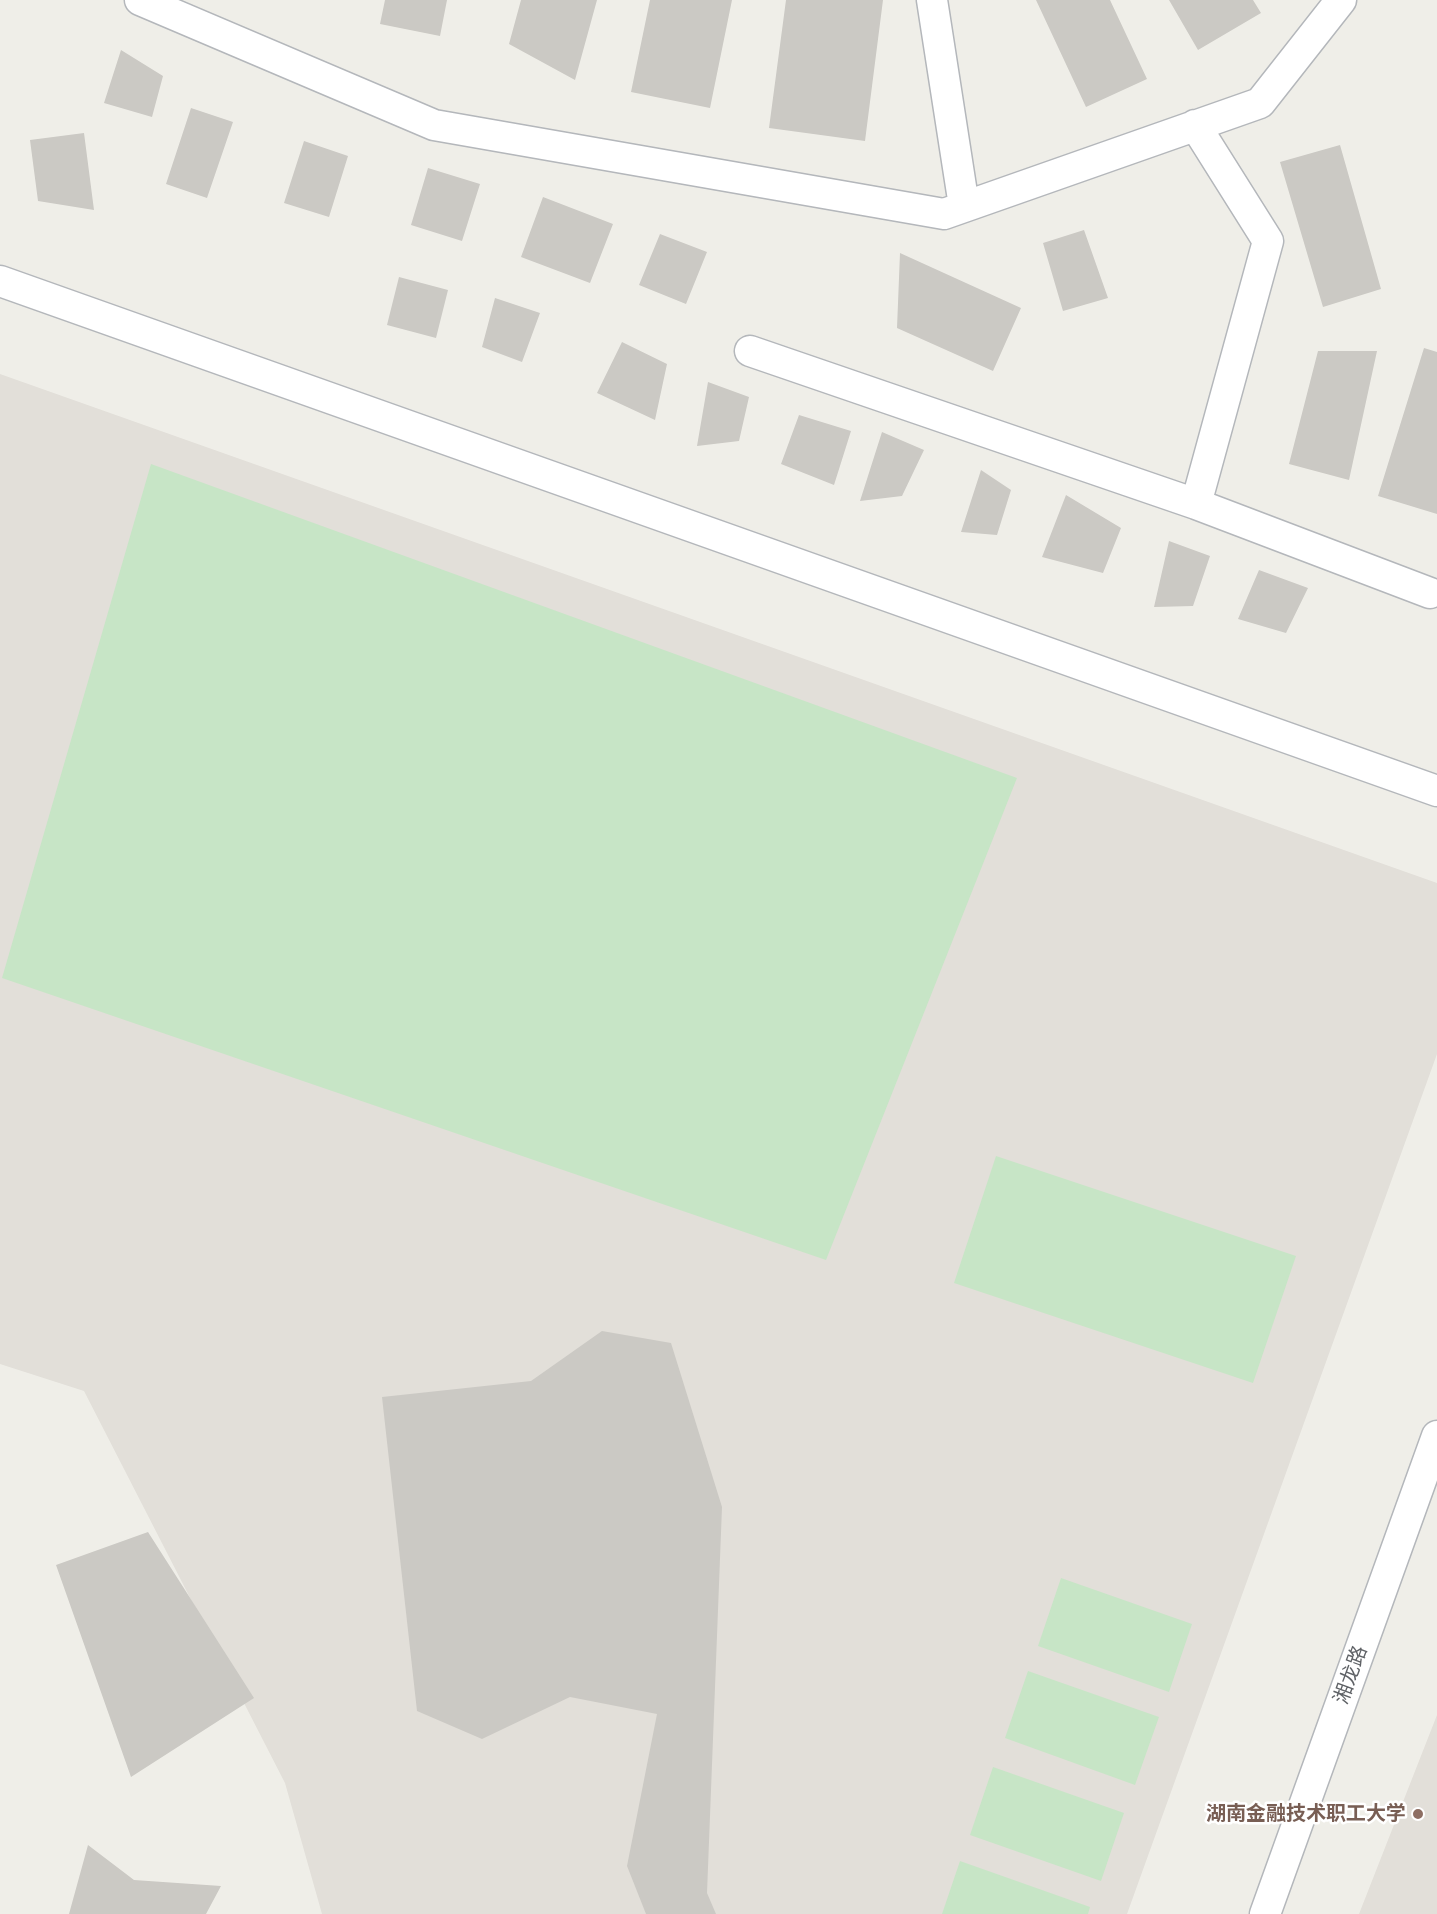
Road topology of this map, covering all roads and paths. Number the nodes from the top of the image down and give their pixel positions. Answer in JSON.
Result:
{"nodes":[{"id":1,"x":140,"y":0,"type":"edge"},
{"id":2,"x":932,"y":0,"type":"edge"},
{"id":3,"x":1341,"y":0,"type":"edge"},
{"id":4,"x":1196,"y":125,"type":"junction"},
{"id":5,"x":964,"y":206,"type":"junction"},
{"id":6,"x":0,"y":281,"type":"edge"},
{"id":7,"x":750,"y":351,"type":"dead end"},
{"id":8,"x":1196,"y":504,"type":"junction"},
{"id":9,"x":1430,"y":594,"type":"dead end"},
{"id":10,"x":1437,"y":791,"type":"edge"},
{"id":11,"x":1437,"y":1436,"type":"edge"},
{"id":12,"x":1265,"y":1914,"type":"edge"}],
"edges":[{"from":1,"to":5,"type":"street"},
{"from":2,"to":5,"type":"street"},
{"from":3,"to":4,"type":"street"},
{"from":4,"to":5,"type":"street"},
{"from":4,"to":8,"type":"street"},
{"from":6,"to":10,"type":"street"},
{"from":7,"to":8,"type":"street"},
{"from":8,"to":9,"type":"street"},
{"from":11,"to":12,"type":"street","name":"湘龙路"}]}
